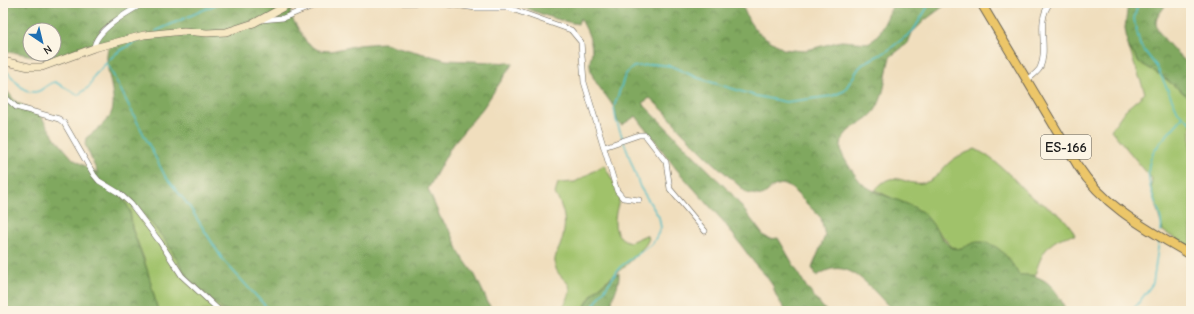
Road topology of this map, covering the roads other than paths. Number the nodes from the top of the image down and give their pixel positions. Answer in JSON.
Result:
{"nodes":[{"id":1,"x":144,"y":3,"type":"edge"},
{"id":2,"x":291,"y":3,"type":"edge"},
{"id":3,"x":320,"y":3,"type":"edge"},
{"id":4,"x":403,"y":3,"type":"edge"},
{"id":5,"x":416,"y":3,"type":"edge"},
{"id":6,"x":439,"y":3,"type":"edge"},
{"id":7,"x":981,"y":3,"type":"edge"},
{"id":8,"x":1050,"y":3,"type":"edge"},
{"id":9,"x":261,"y":20,"type":"junction"},
{"id":10,"x":94,"y":48,"type":"junction"},
{"id":11,"x":3,"y":61,"type":"edge"},
{"id":12,"x":1026,"y":81,"type":"junction"},
{"id":13,"x":3,"y":96,"type":"edge"},
{"id":14,"x":604,"y":147,"type":"junction"},
{"id":15,"x":639,"y":200,"type":"dead end"},
{"id":16,"x":705,"y":231,"type":"dead end"},
{"id":17,"x":1191,"y":255,"type":"edge"},
{"id":18,"x":220,"y":311,"type":"edge"}],
"edges":[{"from":1,"to":10,"type":"street"},
{"from":2,"to":9,"type":"street"},
{"from":3,"to":9,"type":"street"},
{"from":4,"to":5,"type":"street"},
{"from":6,"to":14,"type":"street"},
{"from":7,"to":12,"type":"main road","number":"ES-166"},
{"from":8,"to":12,"type":"street"},
{"from":9,"to":10,"type":"street"},
{"from":10,"to":11,"type":"street"},
{"from":12,"to":17,"type":"main road","number":"ES-166"},
{"from":13,"to":18,"type":"street"},
{"from":14,"to":15,"type":"street"},
{"from":14,"to":16,"type":"street"}]}
